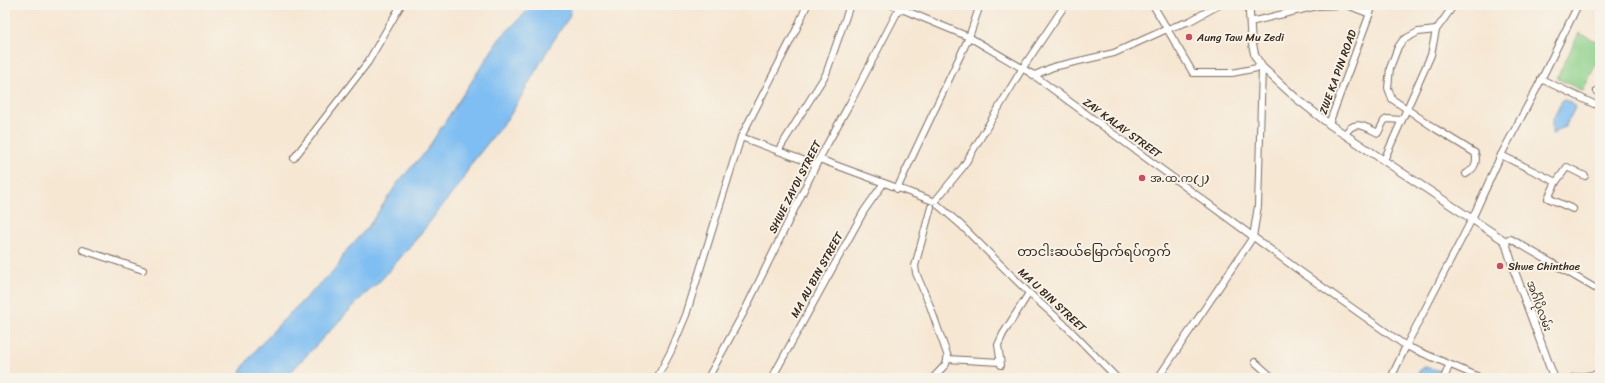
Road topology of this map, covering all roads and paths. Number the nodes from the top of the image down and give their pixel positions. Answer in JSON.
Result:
{"nodes":[{"id":1,"x":401,"y":5,"type":"edge"},
{"id":2,"x":807,"y":5,"type":"edge"},
{"id":3,"x":850,"y":5,"type":"edge"},
{"id":4,"x":892,"y":5,"type":"edge"},
{"id":5,"x":980,"y":5,"type":"edge"},
{"id":6,"x":1064,"y":5,"type":"edge"},
{"id":7,"x":1153,"y":5,"type":"edge"},
{"id":8,"x":1219,"y":5,"type":"edge"},
{"id":9,"x":1248,"y":5,"type":"edge"},
{"id":10,"x":1342,"y":5,"type":"edge"},
{"id":11,"x":1347,"y":5,"type":"edge"},
{"id":12,"x":1373,"y":5,"type":"edge"},
{"id":13,"x":1454,"y":5,"type":"edge"},
{"id":14,"x":1578,"y":5,"type":"edge"},
{"id":15,"x":1317,"y":6,"type":"edge"},
{"id":16,"x":900,"y":7,"type":"edge"},
{"id":17,"x":1370,"y":14,"type":"junction"},
{"id":18,"x":1250,"y":22,"type":"junction"},
{"id":19,"x":1167,"y":29,"type":"junction"},
{"id":20,"x":1436,"y":30,"type":"junction"},
{"id":21,"x":969,"y":37,"type":"junction"},
{"id":22,"x":1262,"y":67,"type":"junction"},
{"id":23,"x":1022,"y":69,"type":"junction"},
{"id":24,"x":1032,"y":74,"type":"junction"},
{"id":25,"x":1541,"y":79,"type":"junction"},
{"id":26,"x":1594,"y":104,"type":"dead end"},
{"id":27,"x":1406,"y":109,"type":"junction"},
{"id":28,"x":1402,"y":120,"type":"junction"},
{"id":29,"x":1329,"y":124,"type":"junction"},
{"id":30,"x":1345,"y":135,"type":"junction"},
{"id":31,"x":741,"y":137,"type":"junction"},
{"id":32,"x":778,"y":151,"type":"junction"},
{"id":33,"x":1501,"y":155,"type":"junction"},
{"id":34,"x":294,"y":158,"type":"dead end"},
{"id":35,"x":1384,"y":160,"type":"junction"},
{"id":36,"x":818,"y":162,"type":"junction"},
{"id":37,"x":1466,"y":174,"type":"dead end"},
{"id":38,"x":1585,"y":176,"type":"dead end"},
{"id":39,"x":1556,"y":182,"type":"junction"},
{"id":40,"x":883,"y":184,"type":"junction"},
{"id":41,"x":897,"y":189,"type":"junction"},
{"id":42,"x":934,"y":203,"type":"junction"},
{"id":43,"x":1572,"y":209,"type":"dead end"},
{"id":44,"x":1472,"y":219,"type":"junction"},
{"id":45,"x":1253,"y":237,"type":"junction"},
{"id":46,"x":1506,"y":240,"type":"junction"},
{"id":47,"x":83,"y":250,"type":"dead end"},
{"id":48,"x":144,"y":270,"type":"dead end"},
{"id":49,"x":1600,"y":292,"type":"edge"},
{"id":50,"x":1029,"y":293,"type":"junction"},
{"id":51,"x":1406,"y":346,"type":"junction"},
{"id":52,"x":947,"y":359,"type":"junction"},
{"id":53,"x":1255,"y":362,"type":"dead end"},
{"id":54,"x":1449,"y":366,"type":"junction"},
{"id":55,"x":1600,"y":374,"type":"edge"},
{"id":56,"x":1478,"y":377,"type":"edge"},
{"id":57,"x":657,"y":378,"type":"edge"},
{"id":58,"x":708,"y":378,"type":"edge"},
{"id":59,"x":772,"y":378,"type":"edge"},
{"id":60,"x":933,"y":378,"type":"edge"},
{"id":61,"x":1117,"y":378,"type":"edge"},
{"id":62,"x":1158,"y":378,"type":"edge"},
{"id":63,"x":1274,"y":378,"type":"edge"},
{"id":64,"x":1391,"y":378,"type":"edge"},
{"id":65,"x":1444,"y":378,"type":"edge"},
{"id":66,"x":1554,"y":378,"type":"edge"},
{"id":67,"x":1572,"y":378,"type":"edge"}],
"edges":[{"from":1,"to":34,"type":"street"},
{"from":2,"to":31,"type":"street"},
{"from":3,"to":32,"type":"street"},
{"from":4,"to":16,"type":"street","name":"ZAY KALAY STREET"},
{"from":5,"to":21,"type":"street"},
{"from":6,"to":23,"type":"street"},
{"from":7,"to":19,"type":"street"},
{"from":8,"to":19,"type":"street"},
{"from":9,"to":18,"type":"main road"},
{"from":10,"to":15,"type":"street"},
{"from":11,"to":17,"type":"street"},
{"from":12,"to":17,"type":"street","name":"ZWE KA PIN ROAD"},
{"from":13,"to":20,"type":"street"},
{"from":14,"to":25,"type":"street"},
{"from":15,"to":18,"type":"street"},
{"from":16,"to":21,"type":"street","name":"ZAY KALAY STREET"},
{"from":16,"to":36,"type":"street","name":"SHWE ZAYDI STREET"},
{"from":17,"to":29,"type":"street","name":"ZWE KA PIN ROAD"},
{"from":18,"to":22,"type":"main road"},
{"from":19,"to":22,"type":"street"},
{"from":19,"to":24,"type":"street"},
{"from":20,"to":27,"type":"street"},
{"from":20,"to":27,"type":"street"},
{"from":21,"to":23,"type":"street","name":"ZAY KALAY STREET"},
{"from":21,"to":41,"type":"street"},
{"from":22,"to":29,"type":"main road"},
{"from":22,"to":45,"type":"street"},
{"from":23,"to":24,"type":"street","name":"ZAY KALAY STREET"},
{"from":23,"to":42,"type":"street"},
{"from":24,"to":45,"type":"street","name":"ZAY KALAY STREET"},
{"from":25,"to":26,"type":"street"},
{"from":25,"to":33,"type":"street"},
{"from":27,"to":28,"type":"street"},
{"from":27,"to":37,"type":"street"},
{"from":28,"to":30,"type":"street"},
{"from":28,"to":35,"type":"street"},
{"from":29,"to":30,"type":"main road"},
{"from":30,"to":35,"type":"main road"},
{"from":31,"to":32,"type":"street","name":"MA U BIN STREET"},
{"from":31,"to":57,"type":"street"},
{"from":32,"to":36,"type":"street","name":"MA U BIN STREET"},
{"from":33,"to":39,"type":"street"},
{"from":33,"to":44,"type":"street"},
{"from":35,"to":44,"type":"main road"},
{"from":36,"to":40,"type":"street","name":"MA U BIN STREET"},
{"from":36,"to":58,"type":"street","name":"SHWE ZAYDI STREET"},
{"from":38,"to":39,"type":"street"},
{"from":39,"to":43,"type":"street"},
{"from":40,"to":41,"type":"street","name":"MA U BIN STREET"},
{"from":40,"to":59,"type":"street","name":"MA AU BIN STREET"},
{"from":41,"to":42,"type":"street","name":"MA U BIN STREET"},
{"from":42,"to":50,"type":"street","name":"MA U BIN STREET"},
{"from":42,"to":52,"type":"street"},
{"from":44,"to":46,"type":"main road"},
{"from":44,"to":51,"type":"street"},
{"from":45,"to":51,"type":"street","name":"ZAY KALAY STREET"},
{"from":45,"to":62,"type":"street"},
{"from":46,"to":49,"type":"street"},
{"from":46,"to":66,"type":"main road","name":"အင်္ဂါပိုလမ်း"},
{"from":47,"to":48,"type":"street"},
{"from":50,"to":52,"type":"street"},
{"from":50,"to":61,"type":"street","name":"MA U BIN STREET"},
{"from":51,"to":54,"type":"street","name":"ZAY KALAY STREET"},
{"from":51,"to":64,"type":"street"},
{"from":52,"to":60,"type":"street"},
{"from":53,"to":63,"type":"street"},
{"from":54,"to":56,"type":"street","name":"ZAY KALAY STREET"},
{"from":54,"to":65,"type":"street"},
{"from":55,"to":67,"type":"street"}]}
